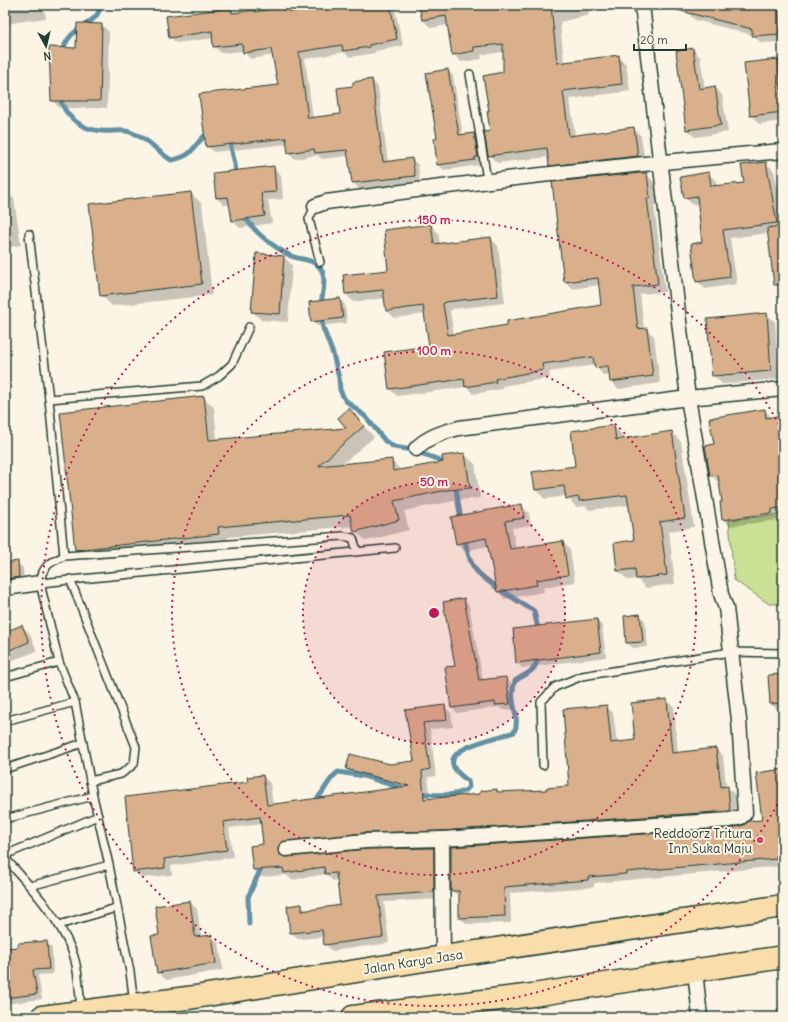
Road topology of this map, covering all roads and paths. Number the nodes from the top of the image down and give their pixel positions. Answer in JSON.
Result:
{"nodes":[{"id":1,"x":642,"y":5,"type":"edge"},
{"id":2,"x":470,"y":74,"type":"dead end"},
{"id":3,"x":783,"y":151,"type":"edge"},
{"id":4,"x":659,"y":161,"type":"junction"},
{"id":5,"x":487,"y":180,"type":"junction"},
{"id":6,"x":315,"y":206,"type":"joint"},
{"id":7,"x":29,"y":234,"type":"dead end"},
{"id":8,"x":320,"y":262,"type":"dead end"},
{"id":9,"x":249,"y":327,"type":"dead end"},
{"id":10,"x":783,"y":388,"type":"edge"},
{"id":11,"x":688,"y":398,"type":"junction"},
{"id":12,"x":49,"y":399,"type":"junction"},
{"id":13,"x":416,"y":450,"type":"dead end"},
{"id":14,"x":394,"y":548,"type":"dead end"},
{"id":15,"x":357,"y":551,"type":"junction"},
{"id":16,"x":64,"y":556,"type":"junction"},
{"id":17,"x":70,"y":579,"type":"junction"},
{"id":18,"x":40,"y":583,"type":"junction"},
{"id":19,"x":5,"y":588,"type":"edge"},
{"id":20,"x":731,"y":652,"type":"junction"},
{"id":21,"x":783,"y":653,"type":"edge"},
{"id":22,"x":59,"y":662,"type":"junction"},
{"id":23,"x":5,"y":677,"type":"edge"},
{"id":24,"x":75,"y":702,"type":"junction"},
{"id":25,"x":5,"y":721,"type":"edge"},
{"id":26,"x":83,"y":743,"type":"junction"},
{"id":27,"x":543,"y":765,"type":"dead end"},
{"id":28,"x":5,"y":769,"type":"edge"},
{"id":29,"x":90,"y":781,"type":"junction"},
{"id":30,"x":93,"y":796,"type":"junction"},
{"id":31,"x":98,"y":816,"type":"junction"},
{"id":32,"x":5,"y":819,"type":"edge"},
{"id":33,"x":442,"y":838,"type":"junction"},
{"id":34,"x":286,"y":849,"type":"dead end"},
{"id":35,"x":5,"y":855,"type":"edge"},
{"id":36,"x":5,"y":858,"type":"edge"},
{"id":37,"x":109,"y":865,"type":"junction"},
{"id":38,"x":30,"y":886,"type":"junction"},
{"id":39,"x":783,"y":906,"type":"edge"},
{"id":40,"x":116,"y":908,"type":"junction"},
{"id":41,"x":59,"y":925,"type":"junction"},
{"id":42,"x":444,"y":957,"type":"junction"},
{"id":43,"x":783,"y":957,"type":"edge"},
{"id":44,"x":695,"y":971,"type":"junction"},
{"id":45,"x":134,"y":1005,"type":"junction"},
{"id":46,"x":81,"y":1012,"type":"junction"},
{"id":47,"x":42,"y":1017,"type":"edge"},
{"id":48,"x":353,"y":1017,"type":"edge"},
{"id":49,"x":700,"y":1017,"type":"edge"}],
"edges":[{"from":1,"to":4,"type":"street"},
{"from":2,"to":5,"type":"lane"},
{"from":3,"to":4,"type":"street"},
{"from":4,"to":5,"type":"street"},
{"from":4,"to":11,"type":"street"},
{"from":5,"to":6,"type":"street"},
{"from":6,"to":8,"type":"lane"},
{"from":7,"to":12,"type":"lane"},
{"from":9,"to":12,"type":"lane"},
{"from":10,"to":11,"type":"street"},
{"from":11,"to":13,"type":"street"},
{"from":11,"to":20,"type":"street"},
{"from":12,"to":16,"type":"lane"},
{"from":14,"to":15,"type":"lane"},
{"from":15,"to":16,"type":"lane"},
{"from":15,"to":17,"type":"lane"},
{"from":16,"to":18,"type":"lane"},
{"from":17,"to":18,"type":"lane"},
{"from":17,"to":29,"type":"lane"},
{"from":18,"to":19,"type":"street"},
{"from":18,"to":22,"type":"lane"},
{"from":20,"to":21,"type":"lane"},
{"from":20,"to":27,"type":"lane"},
{"from":20,"to":33,"type":"street"},
{"from":22,"to":23,"type":"lane"},
{"from":22,"to":24,"type":"lane"},
{"from":24,"to":25,"type":"lane"},
{"from":24,"to":26,"type":"lane"},
{"from":26,"to":28,"type":"lane"},
{"from":26,"to":29,"type":"lane"},
{"from":29,"to":30,"type":"lane"},
{"from":30,"to":31,"type":"lane"},
{"from":30,"to":32,"type":"lane"},
{"from":31,"to":35,"type":"lane"},
{"from":31,"to":37,"type":"lane"},
{"from":33,"to":34,"type":"street"},
{"from":33,"to":42,"type":"street"},
{"from":36,"to":38,"type":"lane"},
{"from":37,"to":38,"type":"lane"},
{"from":37,"to":40,"type":"lane"},
{"from":38,"to":41,"type":"lane"},
{"from":39,"to":42,"type":"highway","name":"Jalan Karya Jasa"},
{"from":40,"to":41,"type":"lane"},
{"from":40,"to":45,"type":"lane"},
{"from":41,"to":46,"type":"lane"},
{"from":42,"to":45,"type":"highway","name":"Jalan Karya Jasa"},
{"from":43,"to":44,"type":"highway"},
{"from":44,"to":48,"type":"highway"},
{"from":44,"to":49,"type":"street"},
{"from":45,"to":46,"type":"highway","name":"Jalan Karya Jasa"},
{"from":46,"to":47,"type":"highway","name":"Jalan Karya Jasa"}]}
